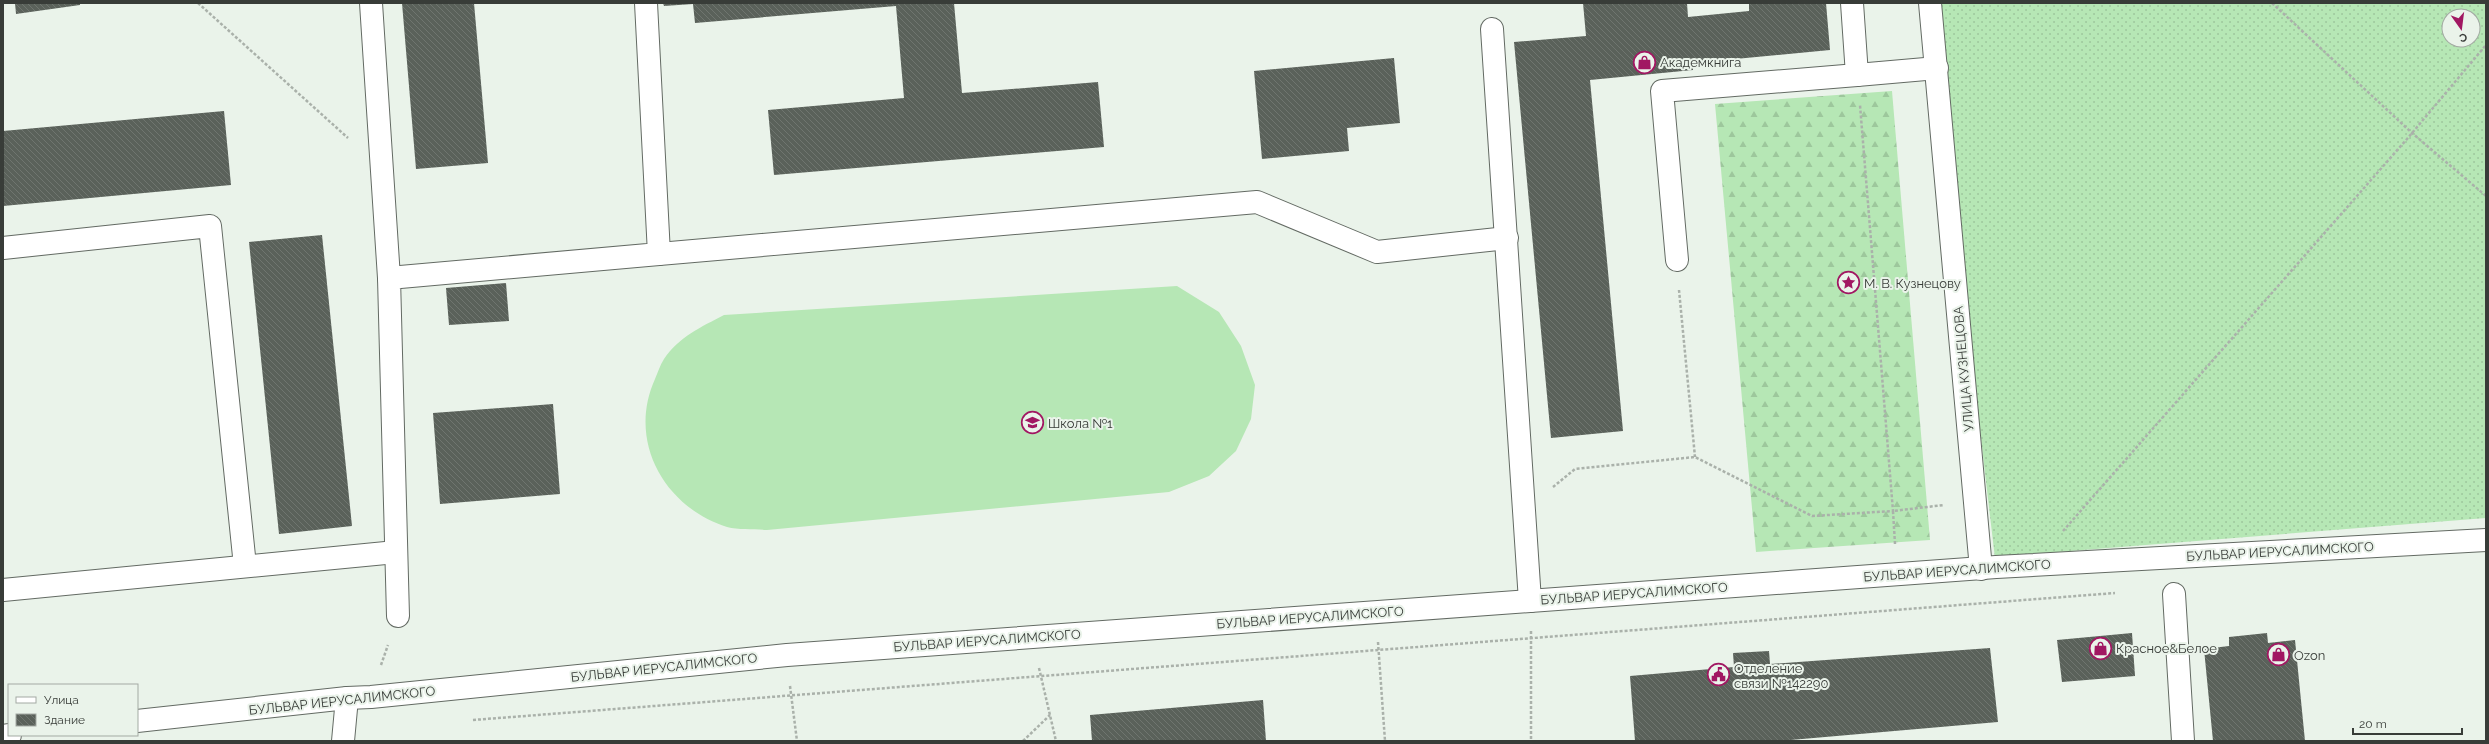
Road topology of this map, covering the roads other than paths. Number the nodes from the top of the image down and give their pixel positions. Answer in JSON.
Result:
{"nodes":[{"id":1,"x":371,"y":3,"type":"edge"},
{"id":2,"x":646,"y":3,"type":"edge"},
{"id":3,"x":1852,"y":3,"type":"edge"},
{"id":4,"x":1930,"y":3,"type":"edge"},
{"id":5,"x":1492,"y":29,"type":"dead end"},
{"id":6,"x":1937,"y":68,"type":"junction"},
{"id":7,"x":1857,"y":75,"type":"junction"},
{"id":8,"x":1507,"y":238,"type":"junction"},
{"id":9,"x":3,"y":248,"type":"edge"},
{"id":10,"x":659,"y":254,"type":"junction"},
{"id":11,"x":1677,"y":260,"type":"road end"},
{"id":12,"x":389,"y":278,"type":"junction"},
{"id":13,"x":2486,"y":540,"type":"edge"},
{"id":14,"x":396,"y":552,"type":"junction"},
{"id":15,"x":244,"y":566,"type":"junction"},
{"id":16,"x":1980,"y":568,"type":"junction"},
{"id":17,"x":3,"y":590,"type":"edge"},
{"id":18,"x":2174,"y":594,"type":"dead end"},
{"id":19,"x":1530,"y":601,"type":"junction"},
{"id":20,"x":398,"y":616,"type":"road end"},
{"id":21,"x":347,"y":698,"type":"junction"},
{"id":22,"x":138,"y":721,"type":"edge"},
{"id":23,"x":343,"y":741,"type":"edge"},
{"id":24,"x":2183,"y":741,"type":"edge"}],
"edges":[{"from":1,"to":12,"type":"street"},
{"from":2,"to":10,"type":"street"},
{"from":3,"to":7,"type":"street"},
{"from":4,"to":6,"type":"street","name":"УЛИЦА КУЗНЕЦОВА"},
{"from":5,"to":8,"type":"street"},
{"from":6,"to":7,"type":"street"},
{"from":6,"to":16,"type":"street","name":"УЛИЦА КУЗНЕЦОВА"},
{"from":7,"to":11,"type":"street"},
{"from":8,"to":10,"type":"street"},
{"from":8,"to":19,"type":"street"},
{"from":9,"to":15,"type":"street"},
{"from":10,"to":12,"type":"street"},
{"from":12,"to":14,"type":"street"},
{"from":13,"to":16,"type":"street","name":"БУЛЬВАР ИЕРУСАЛИМСКОГО"},
{"from":14,"to":15,"type":"street"},
{"from":14,"to":20,"type":"street"},
{"from":15,"to":17,"type":"street"},
{"from":16,"to":19,"type":"street","name":"БУЛЬВАР ИЕРУСАЛИМСКОГО"},
{"from":18,"to":24,"type":"street"},
{"from":19,"to":21,"type":"street","name":"БУЛЬВАР ИЕРУСАЛИМСКОГО"},
{"from":21,"to":22,"type":"street","name":"БУЛЬВАР ИЕРУСАЛИМСКОГО"},
{"from":21,"to":23,"type":"street"}]}
